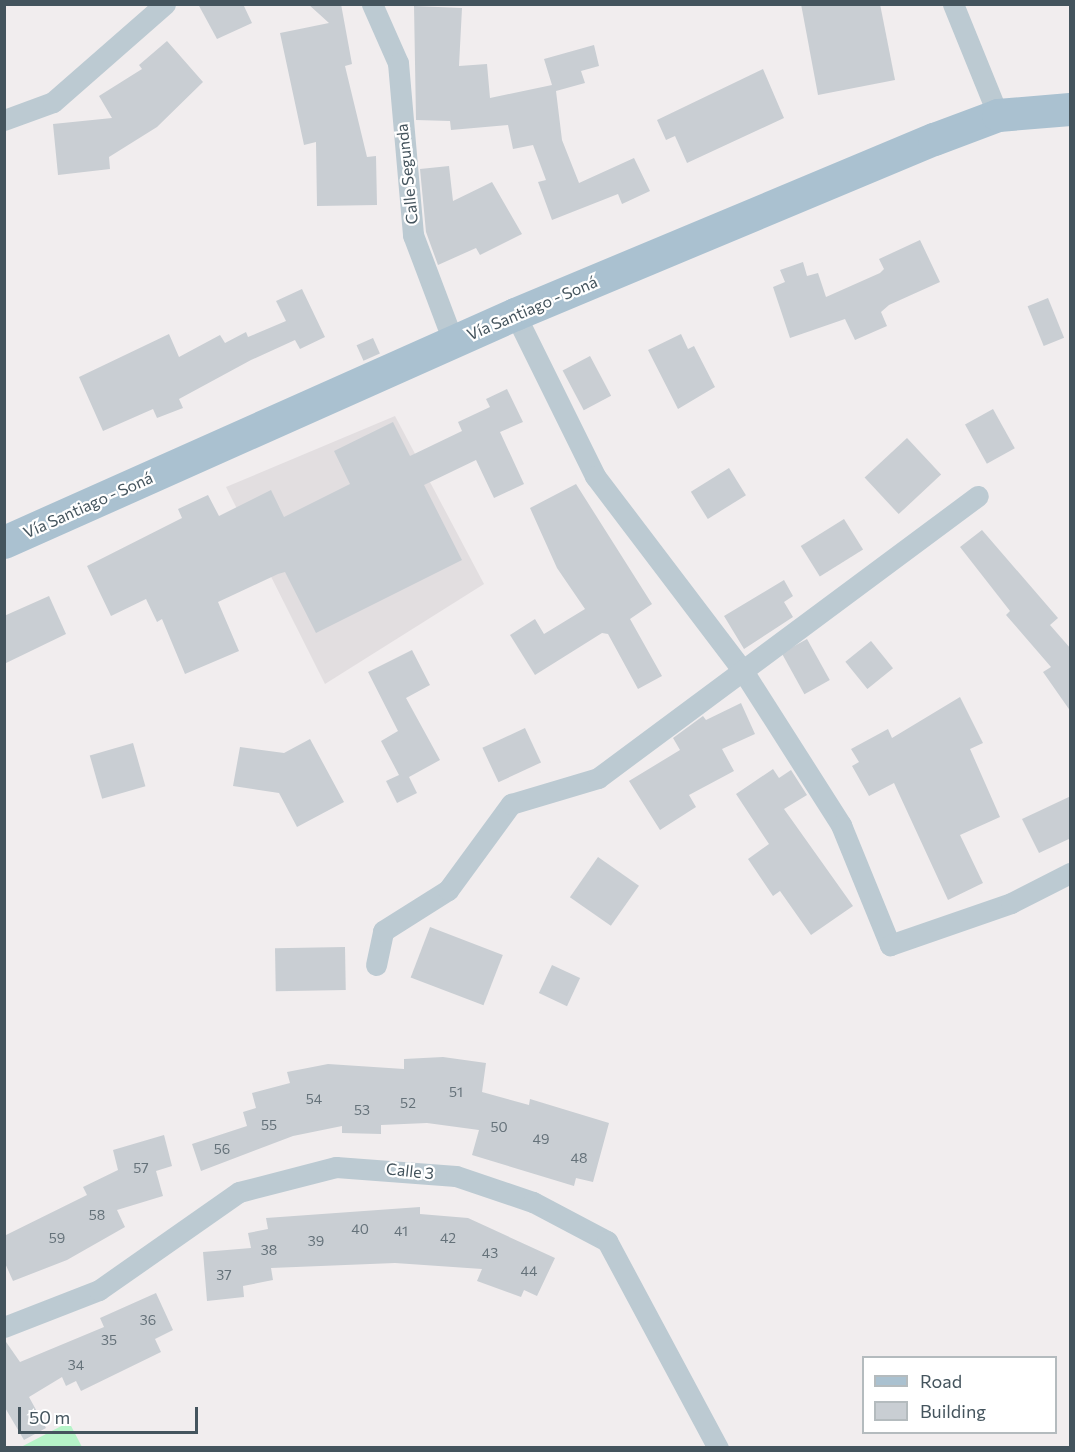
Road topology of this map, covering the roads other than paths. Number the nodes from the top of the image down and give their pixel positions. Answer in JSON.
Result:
{"nodes":[{"id":1,"x":165,"y":4,"type":"edge"},
{"id":2,"x":372,"y":4,"type":"edge"},
{"id":3,"x":953,"y":4,"type":"edge"},
{"id":4,"x":1071,"y":109,"type":"edge"},
{"id":5,"x":998,"y":115,"type":"junction"},
{"id":6,"x":4,"y":120,"type":"edge"},
{"id":7,"x":515,"y":314,"type":"junction"},
{"id":8,"x":453,"y":341,"type":"junction"},
{"id":9,"x":978,"y":496,"type":"dead end"},
{"id":10,"x":4,"y":542,"type":"edge"},
{"id":11,"x":743,"y":671,"type":"junction"},
{"id":12,"x":1071,"y":873,"type":"edge"},
{"id":13,"x":376,"y":965,"type":"dead end"},
{"id":14,"x":4,"y":1327,"type":"edge"},
{"id":15,"x":718,"y":1448,"type":"edge"}],
"edges":[{"from":1,"to":6,"type":"street"},
{"from":2,"to":8,"type":"street","name":"Calle Segunda"},
{"from":3,"to":5,"type":"street"},
{"from":4,"to":5,"type":"main road","name":"Vía Santiago - Soná"},
{"from":5,"to":7,"type":"main road","name":"Vía Santiago - Soná"},
{"from":7,"to":8,"type":"main road","name":"Vía Santiago - Soná"},
{"from":7,"to":11,"type":"street"},
{"from":8,"to":10,"type":"main road","name":"Vía Santiago - Soná"},
{"from":9,"to":11,"type":"street"},
{"from":11,"to":12,"type":"street"},
{"from":11,"to":13,"type":"street"},
{"from":14,"to":15,"type":"street","name":"Calle 3"}]}
